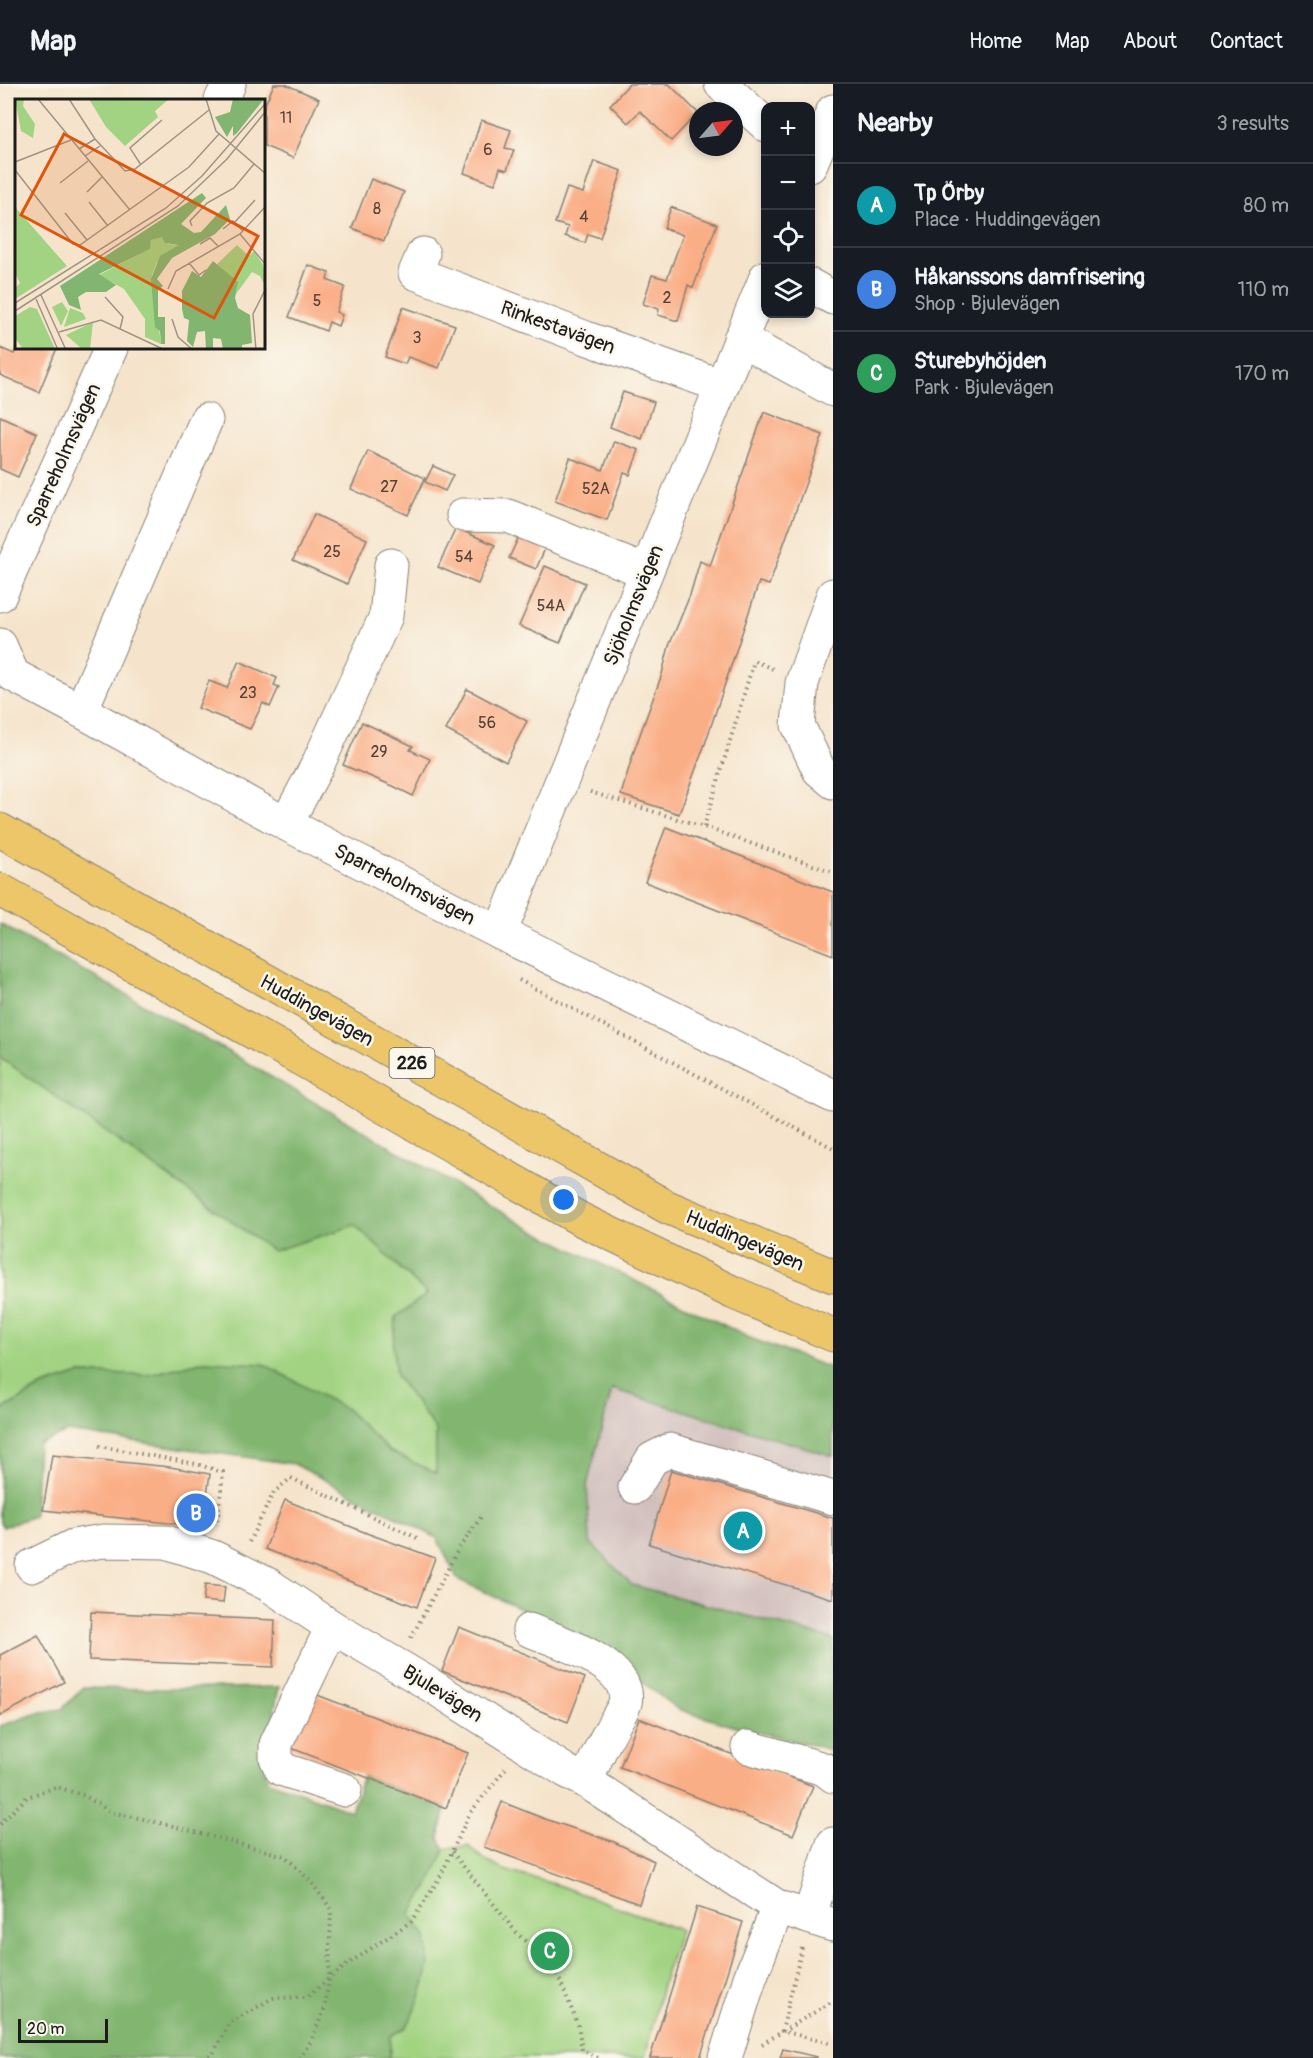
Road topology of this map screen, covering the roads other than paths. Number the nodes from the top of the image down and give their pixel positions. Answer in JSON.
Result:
{"nodes":[{"id":1,"x":229,"y":84,"type":"edge"},
{"id":2,"x":721,"y":84,"type":"edge"},
{"id":3,"x":222,"y":99,"type":"edge"},
{"id":4,"x":833,"y":111,"type":"edge"},
{"id":5,"x":761,"y":121,"type":"edge"},
{"id":6,"x":814,"y":156,"type":"edge"},
{"id":7,"x":423,"y":254,"type":"dead end"},
{"id":8,"x":761,"y":287,"type":"edge"},
{"id":9,"x":815,"y":288,"type":"edge"},
{"id":10,"x":833,"y":298,"type":"edge"},
{"id":11,"x":740,"y":339,"type":"junction"},
{"id":12,"x":110,"y":350,"type":"edge"},
{"id":13,"x":722,"y":386,"type":"junction"},
{"id":14,"x":833,"y":390,"type":"edge"},
{"id":15,"x":206,"y":420,"type":"dead end"},
{"id":16,"x":462,"y":514,"type":"dead end"},
{"id":17,"x":391,"y":565,"type":"dead end"},
{"id":18,"x":646,"y":572,"type":"junction"},
{"id":19,"x":0,"y":595,"type":"edge"},
{"id":20,"x":833,"y":595,"type":"edge"},
{"id":21,"x":0,"y":645,"type":"edge"},
{"id":22,"x":81,"y":711,"type":"junction"},
{"id":23,"x":833,"y":782,"type":"edge"},
{"id":24,"x":286,"y":824,"type":"junction"},
{"id":25,"x":0,"y":830,"type":"edge"},
{"id":26,"x":0,"y":890,"type":"edge"},
{"id":27,"x":500,"y":933,"type":"junction"},
{"id":28,"x":833,"y":1096,"type":"edge"},
{"id":29,"x":833,"y":1276,"type":"edge"},
{"id":30,"x":833,"y":1335,"type":"edge"},
{"id":31,"x":635,"y":1487,"type":"dead end"},
{"id":32,"x":833,"y":1498,"type":"edge"},
{"id":33,"x":32,"y":1566,"type":"dead end"},
{"id":34,"x":332,"y":1627,"type":"junction"},
{"id":35,"x":529,"y":1630,"type":"dead end"},
{"id":36,"x":748,"y":1747,"type":"dead end"},
{"id":37,"x":833,"y":1776,"type":"edge"},
{"id":38,"x":587,"y":1782,"type":"junction"},
{"id":39,"x":345,"y":1790,"type":"dead end"},
{"id":40,"x":833,"y":1844,"type":"edge"},
{"id":41,"x":778,"y":1907,"type":"junction"},
{"id":42,"x":821,"y":1921,"type":"edge"},
{"id":43,"x":725,"y":2058,"type":"edge"}],
"edges":[{"from":1,"to":3,"type":"street"},
{"from":2,"to":5,"type":"street"},
{"from":4,"to":6,"type":"street"},
{"from":7,"to":13,"type":"street","name":"Rinkestavägen"},
{"from":8,"to":11,"type":"street","name":"Sjöholmsvägen"},
{"from":9,"to":10,"type":"street"},
{"from":11,"to":13,"type":"street","name":"Sjöholmsvägen"},
{"from":11,"to":14,"type":"street"},
{"from":12,"to":19,"type":"street","name":"Sparreholmsvägen"},
{"from":13,"to":18,"type":"street","name":"Sjöholmsvägen"},
{"from":15,"to":22,"type":"street"},
{"from":16,"to":18,"type":"street"},
{"from":17,"to":24,"type":"street"},
{"from":18,"to":27,"type":"street","name":"Sjöholmsvägen"},
{"from":20,"to":23,"type":"street"},
{"from":21,"to":22,"type":"street","name":"Sparreholmsvägen"},
{"from":22,"to":24,"type":"street","name":"Sparreholmsvägen"},
{"from":24,"to":27,"type":"street","name":"Sparreholmsvägen"},
{"from":25,"to":29,"type":"main road","name":"Huddingevägen","number":"226"},
{"from":26,"to":30,"type":"main road","number":"226"},
{"from":27,"to":28,"type":"street","name":"Sparreholmsvägen"},
{"from":31,"to":32,"type":"street"},
{"from":33,"to":34,"type":"street","name":"Bjulevägen"},
{"from":34,"to":38,"type":"street","name":"Bjulevägen"},
{"from":34,"to":39,"type":"street"},
{"from":35,"to":38,"type":"street"},
{"from":36,"to":37,"type":"street"},
{"from":38,"to":41,"type":"street","name":"Bjulevägen"},
{"from":40,"to":42,"type":"street"},
{"from":41,"to":42,"type":"street","name":"Bjulevägen"},
{"from":41,"to":43,"type":"street"}]}
